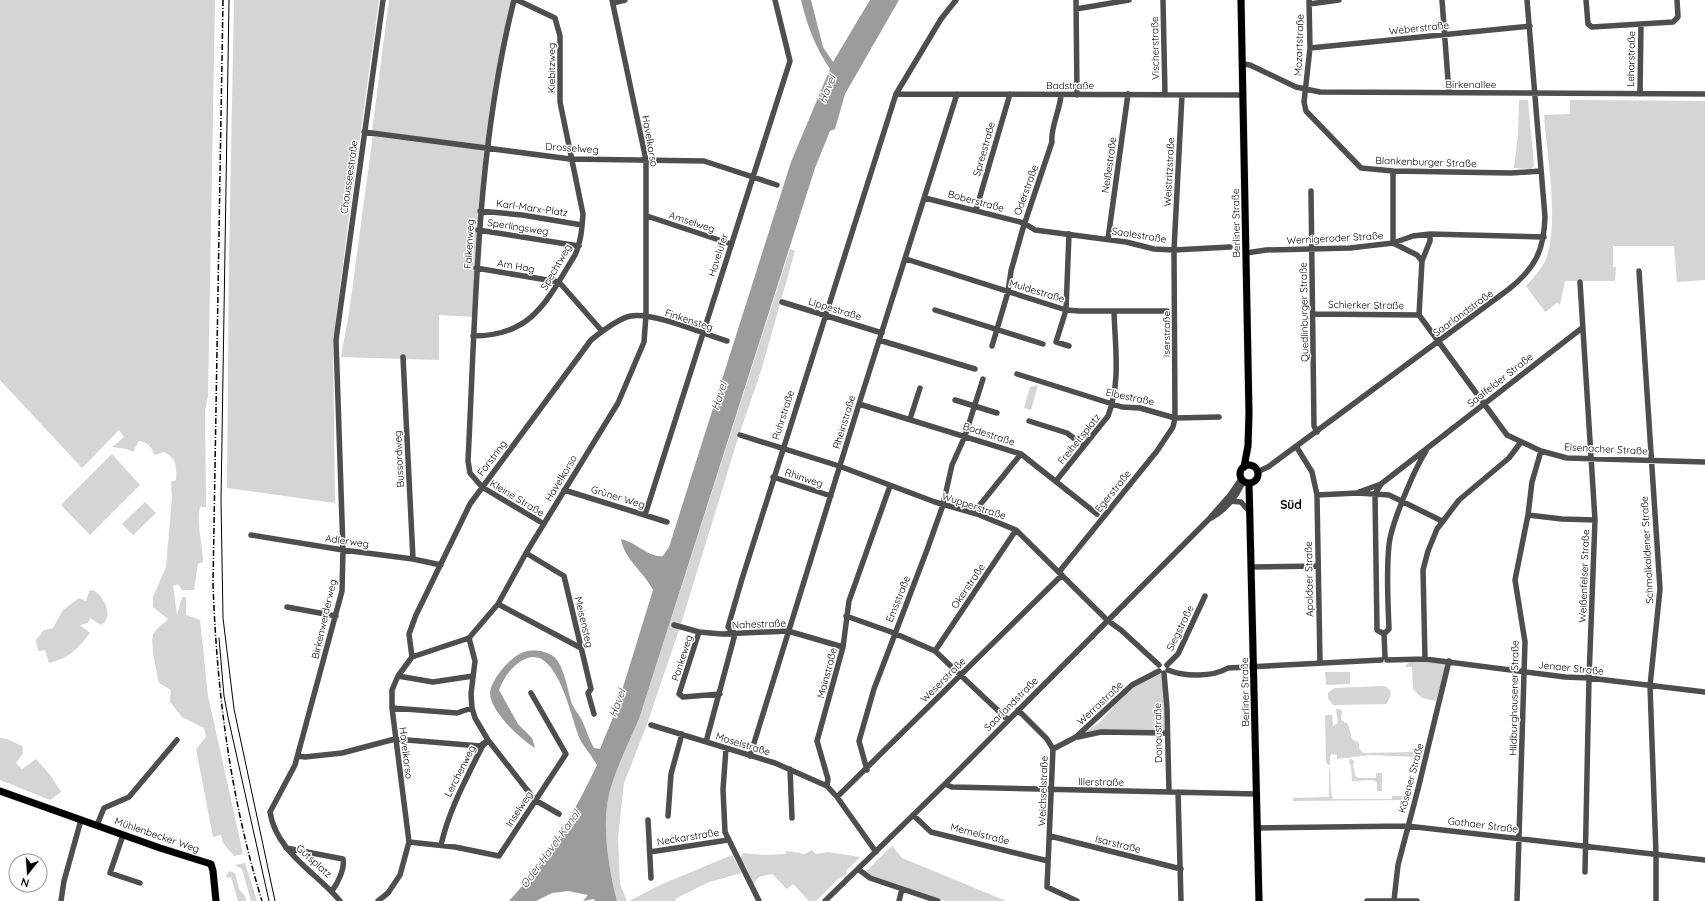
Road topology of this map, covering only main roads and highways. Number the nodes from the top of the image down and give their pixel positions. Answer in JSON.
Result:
{"nodes":[{"id":1,"x":1241,"y":0,"type":"edge"},
{"id":2,"x":1247,"y":466,"type":"junction"},
{"id":3,"x":1245,"y":481,"type":"junction"},
{"id":4,"x":0,"y":790,"type":"edge"},
{"id":5,"x":216,"y":901,"type":"edge"},
{"id":6,"x":1259,"y":901,"type":"edge"}],
"edges":[{"from":1,"to":2,"type":"main road","name":"Berliner Straße"},
{"from":2,"to":3,"type":"main road","name":"Berliner Straße"},
{"from":2,"to":3,"type":"main road"},
{"from":3,"to":6,"type":"main road","name":"Berliner Straße"},
{"from":4,"to":5,"type":"main road","name":"Mühlenbecker Weg"}]}
